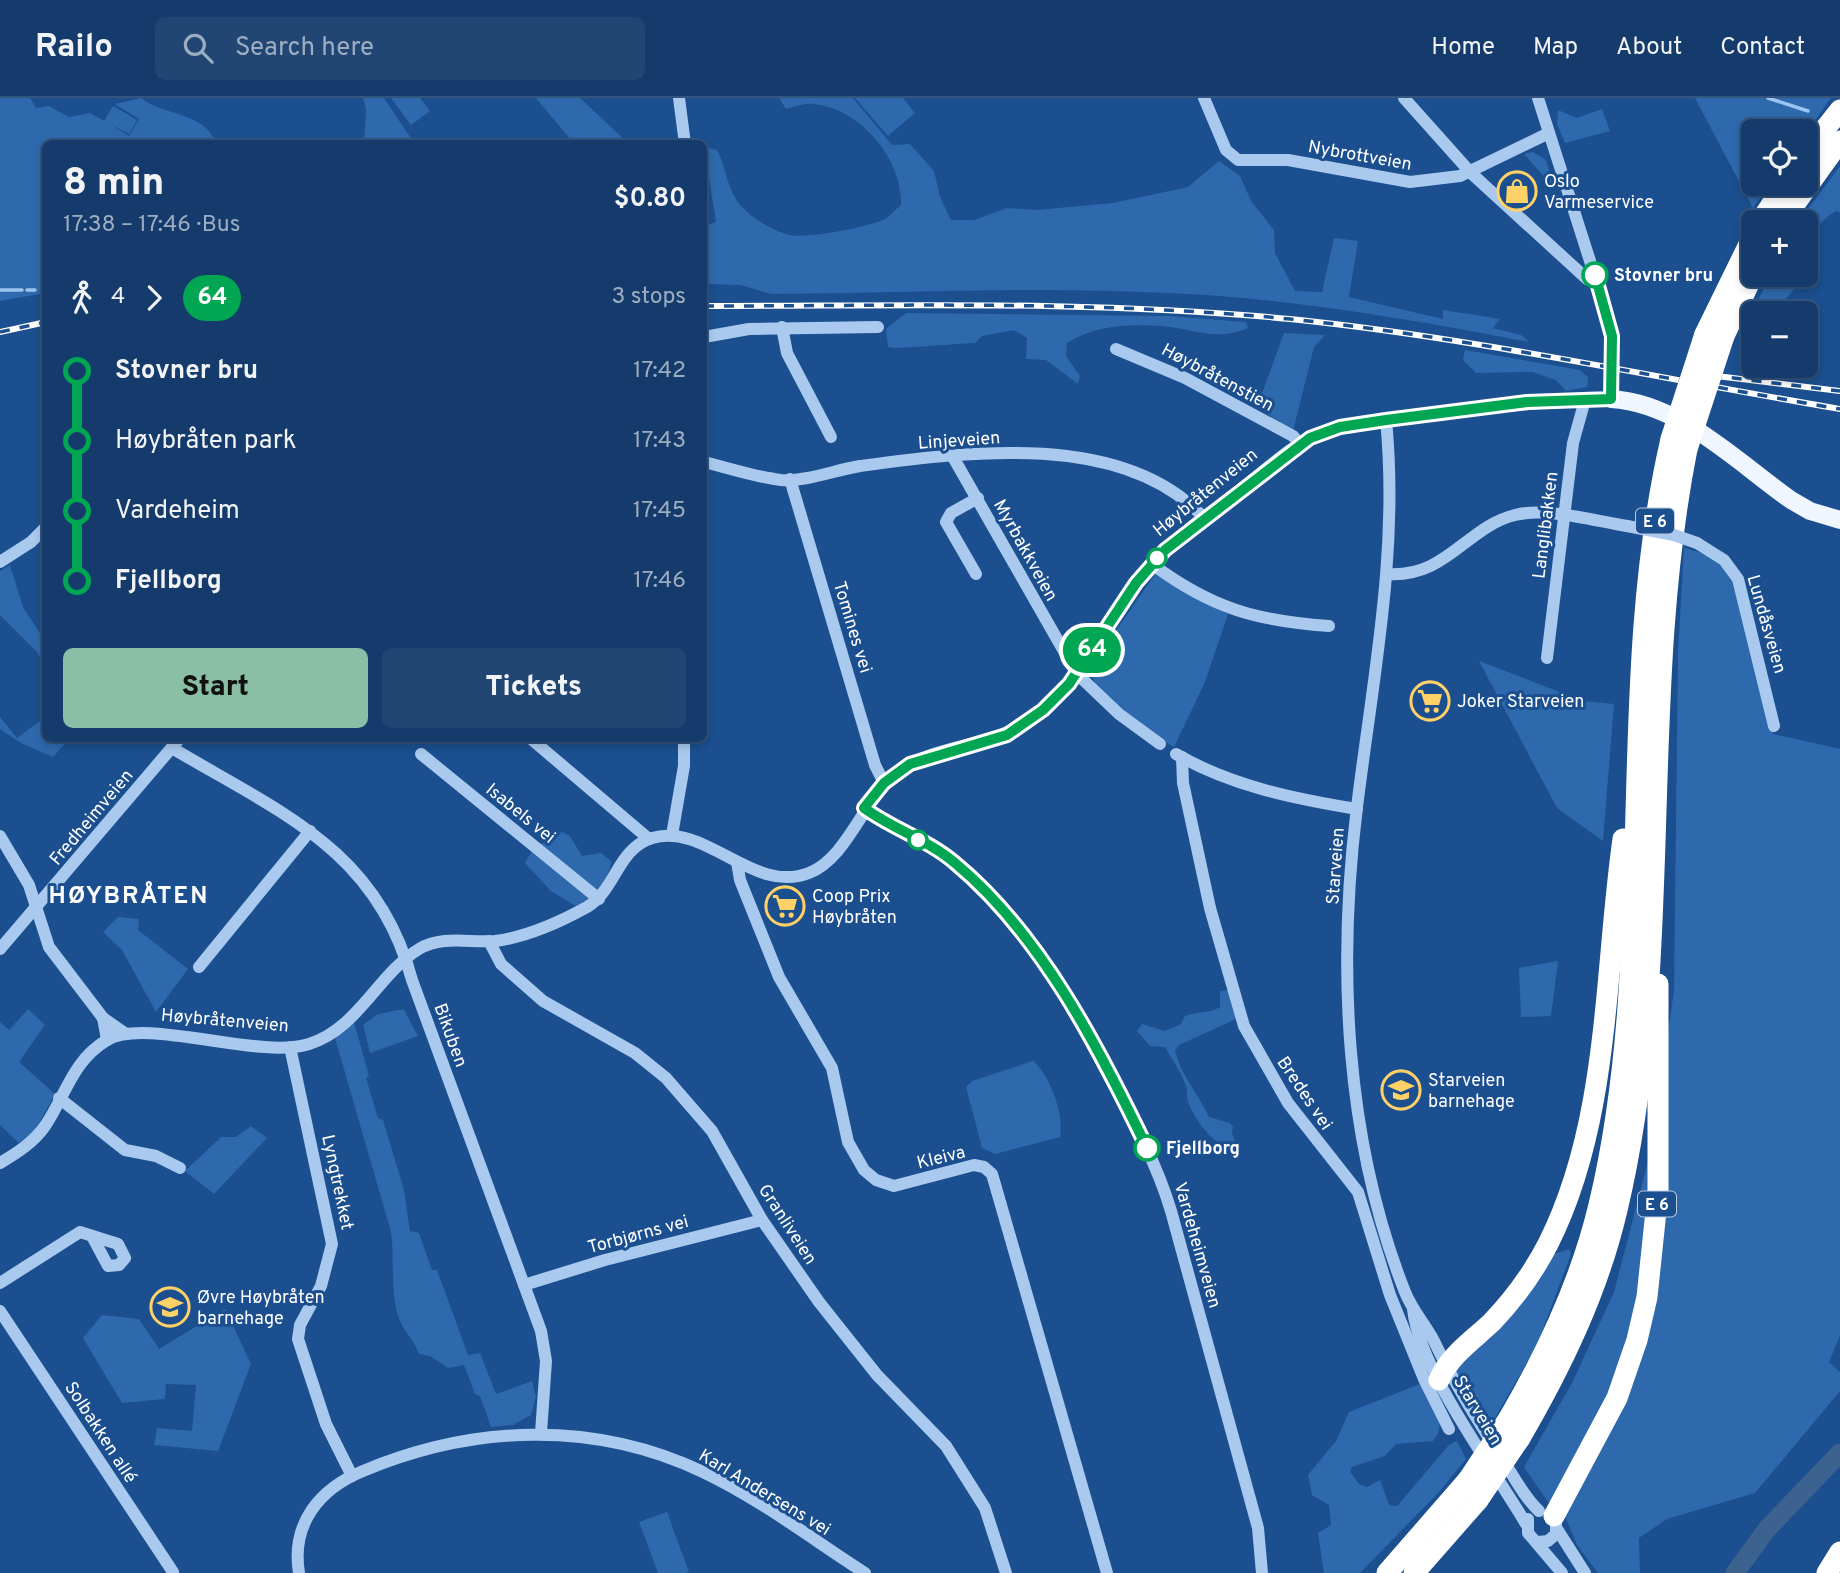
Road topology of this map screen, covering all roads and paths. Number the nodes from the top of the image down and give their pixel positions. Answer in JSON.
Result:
{"nodes":[{"id":1,"x":679,"y":98,"type":"edge"},
{"id":2,"x":1204,"y":98,"type":"edge"},
{"id":3,"x":1404,"y":98,"type":"edge"},
{"id":4,"x":1538,"y":98,"type":"edge"},
{"id":5,"x":1840,"y":110,"type":"edge"},
{"id":6,"x":1549,"y":133,"type":"junction"},
{"id":7,"x":1818,"y":138,"type":"edge"},
{"id":8,"x":684,"y":140,"type":"edge"},
{"id":9,"x":1840,"y":141,"type":"edge"},
{"id":10,"x":1470,"y":171,"type":"junction"},
{"id":11,"x":1791,"y":210,"type":"edge"},
{"id":12,"x":1741,"y":267,"type":"edge"},
{"id":13,"x":1597,"y":279,"type":"junction"},
{"id":14,"x":1745,"y":287,"type":"edge"},
{"id":15,"x":782,"y":327,"type":"junction"},
{"id":16,"x":878,"y":327,"type":"dead end"},
{"id":17,"x":1714,"y":335,"type":"junction"},
{"id":18,"x":707,"y":336,"type":"edge"},
{"id":19,"x":1116,"y":349,"type":"dead end"},
{"id":20,"x":1611,"y":399,"type":"junction"},
{"id":21,"x":1585,"y":400,"type":"junction"},
{"id":22,"x":1386,"y":420,"type":"junction"},
{"id":23,"x":831,"y":438,"type":"dead end"},
{"id":24,"x":1300,"y":444,"type":"junction"},
{"id":25,"x":1679,"y":444,"type":"junction"},
{"id":26,"x":953,"y":457,"type":"junction"},
{"id":27,"x":707,"y":463,"type":"edge"},
{"id":28,"x":790,"y":479,"type":"junction"},
{"id":29,"x":978,"y":498,"type":"junction"},
{"id":30,"x":1564,"y":516,"type":"junction"},
{"id":31,"x":1204,"y":517,"type":"junction"},
{"id":32,"x":1840,"y":520,"type":"edge"},
{"id":33,"x":42,"y":531,"type":"edge"},
{"id":34,"x":0,"y":562,"type":"edge"},
{"id":35,"x":1152,"y":564,"type":"junction"},
{"id":36,"x":1387,"y":574,"type":"junction"},
{"id":37,"x":976,"y":575,"type":"dead end"},
{"id":38,"x":1329,"y":626,"type":"dead end"},
{"id":39,"x":1547,"y":658,"type":"dead end"},
{"id":40,"x":1077,"y":674,"type":"junction"},
{"id":41,"x":1774,"y":726,"type":"dead end"},
{"id":42,"x":535,"y":742,"type":"edge"},
{"id":43,"x":684,"y":742,"type":"edge"},
{"id":44,"x":176,"y":743,"type":"edge"},
{"id":45,"x":1160,"y":744,"type":"dead end"},
{"id":46,"x":421,"y":754,"type":"dead end"},
{"id":47,"x":1638,"y":757,"type":"junction"},
{"id":48,"x":884,"y":783,"type":"junction"},
{"id":49,"x":864,"y":808,"type":"junction"},
{"id":50,"x":1357,"y":810,"type":"junction"},
{"id":51,"x":310,"y":831,"type":"junction"},
{"id":52,"x":672,"y":835,"type":"junction"},
{"id":53,"x":0,"y":836,"type":"edge"},
{"id":54,"x":649,"y":839,"type":"junction"},
{"id":55,"x":737,"y":862,"type":"junction"},
{"id":56,"x":1652,"y":871,"type":"junction"},
{"id":57,"x":599,"y":899,"type":"junction"},
{"id":58,"x":37,"y":907,"type":"junction"},
{"id":59,"x":489,"y":941,"type":"junction"},
{"id":60,"x":0,"y":949,"type":"edge"},
{"id":61,"x":406,"y":958,"type":"junction"},
{"id":62,"x":199,"y":967,"type":"dead end"},
{"id":63,"x":103,"y":1018,"type":"junction"},
{"id":64,"x":126,"y":1034,"type":"junction"},
{"id":65,"x":107,"y":1040,"type":"junction"},
{"id":66,"x":290,"y":1047,"type":"junction"},
{"id":67,"x":60,"y":1098,"type":"junction"},
{"id":68,"x":0,"y":1163,"type":"edge"},
{"id":69,"x":180,"y":1168,"type":"dead end"},
{"id":70,"x":762,"y":1220,"type":"junction"},
{"id":71,"x":93,"y":1238,"type":"dead end"},
{"id":72,"x":0,"y":1283,"type":"edge"},
{"id":73,"x":524,"y":1285,"type":"junction"},
{"id":74,"x":0,"y":1311,"type":"edge"},
{"id":75,"x":1442,"y":1372,"type":"junction"},
{"id":76,"x":1449,"y":1429,"type":"dead end"},
{"id":77,"x":541,"y":1433,"type":"junction"},
{"id":78,"x":352,"y":1476,"type":"junction"},
{"id":79,"x":1550,"y":1519,"type":"junction"},
{"id":80,"x":1526,"y":1524,"type":"junction"},
{"id":81,"x":1538,"y":1542,"type":"junction"},
{"id":82,"x":1840,"y":1552,"type":"edge"},
{"id":83,"x":173,"y":1572,"type":"edge"},
{"id":84,"x":299,"y":1573,"type":"edge"},
{"id":85,"x":865,"y":1573,"type":"edge"},
{"id":86,"x":1006,"y":1573,"type":"edge"},
{"id":87,"x":1107,"y":1573,"type":"edge"},
{"id":88,"x":1262,"y":1573,"type":"edge"},
{"id":89,"x":1387,"y":1573,"type":"edge"},
{"id":90,"x":1414,"y":1573,"type":"edge"},
{"id":91,"x":1562,"y":1573,"type":"edge"},
{"id":92,"x":1585,"y":1573,"type":"edge"},
{"id":93,"x":1827,"y":1573,"type":"edge"}],
"edges":[{"from":1,"to":8,"type":"street"},
{"from":2,"to":10,"type":"street","name":"Nybrottveien"},
{"from":3,"to":10,"type":"street"},
{"from":4,"to":6,"type":"street"},
{"from":5,"to":7,"type":"highway"},
{"from":6,"to":10,"type":"street","name":"Nybrottveien"},
{"from":6,"to":13,"type":"street"},
{"from":9,"to":11,"type":"highway"},
{"from":10,"to":13,"type":"street"},
{"from":12,"to":17,"type":"highway","number":"E 6"},
{"from":13,"to":20,"type":"street","bridge":true},
{"from":14,"to":17,"type":"highway","number":"E 6"},
{"from":15,"to":16,"type":"street"},
{"from":15,"to":18,"type":"street"},
{"from":15,"to":23,"type":"street"},
{"from":17,"to":25,"type":"highway","number":"E 6","bridge":true},
{"from":19,"to":24,"type":"street","name":"Høybråtenstien"},
{"from":20,"to":21,"type":"street","name":"Høybråtenveien"},
{"from":20,"to":32,"type":"main road","name":"Høybråtenveien"},
{"from":21,"to":22,"type":"street","name":"Høybråtenveien"},
{"from":21,"to":30,"type":"street","name":"Langlibakken"},
{"from":22,"to":24,"type":"street","name":"Høybråtenveien"},
{"from":22,"to":36,"type":"street","name":"Starveien"},
{"from":24,"to":31,"type":"street","name":"Høybråtenveien"},
{"from":25,"to":47,"type":"highway","number":"E 6"},
{"from":25,"to":56,"type":"highway","number":"E 6"},
{"from":26,"to":28,"type":"street","name":"Linjeveien"},
{"from":26,"to":29,"type":"street","name":"Myrbakkveien"},
{"from":26,"to":31,"type":"street","name":"Linjeveien"},
{"from":27,"to":28,"type":"street","name":"Linjeveien"},
{"from":28,"to":48,"type":"street","name":"Tomines vei"},
{"from":29,"to":37,"type":"street"},
{"from":29,"to":40,"type":"street","name":"Myrbakkveien"},
{"from":30,"to":36,"type":"street","name":"Lundåsveien"},
{"from":30,"to":39,"type":"street","name":"Langlibakken"},
{"from":30,"to":41,"type":"street","name":"Lundåsveien","bridge":true},
{"from":31,"to":35,"type":"street","name":"Høybråtenveien"},
{"from":33,"to":34,"type":"street"},
{"from":35,"to":38,"type":"street"},
{"from":35,"to":40,"type":"street","name":"Høybråtenveien"},
{"from":36,"to":50,"type":"street","name":"Starveien"},
{"from":40,"to":45,"type":"street","name":"Myrbakkveien"},
{"from":40,"to":48,"type":"street","name":"Høybråtenveien"},
{"from":42,"to":54,"type":"street"},
{"from":43,"to":52,"type":"street"},
{"from":44,"to":51,"type":"street","name":"Bikuben"},
{"from":44,"to":58,"type":"street","name":"Fredheimveien"},
{"from":46,"to":57,"type":"street","name":"Isabels vei"},
{"from":47,"to":75,"type":"highway","number":"E 6"},
{"from":47,"to":89,"type":"highway","number":"E 6","bridge":true},
{"from":48,"to":49,"type":"street","name":"Høybråtenveien"},
{"from":49,"to":55,"type":"street","name":"Høybråtenveien"},
{"from":49,"to":88,"type":"street","name":"Vardeheimveien"},
{"from":50,"to":75,"type":"street","name":"Starveien"},
{"from":50,"to":76,"type":"street","name":"Bredes vei"},
{"from":51,"to":61,"type":"street","name":"Bikuben"},
{"from":51,"to":62,"type":"street"},
{"from":52,"to":54,"type":"street"},
{"from":52,"to":55,"type":"street","name":"Høybråtenveien"},
{"from":53,"to":58,"type":"street"},
{"from":54,"to":57,"type":"street"},
{"from":55,"to":87,"type":"street","name":"Kleiva"},
{"from":56,"to":79,"type":"highway","number":"E 6"},
{"from":56,"to":90,"type":"highway","number":"E 6","bridge":true},
{"from":57,"to":59,"type":"street","name":"Høybråtenveien"},
{"from":58,"to":60,"type":"street","name":"Fredheimveien"},
{"from":58,"to":63,"type":"street"},
{"from":59,"to":61,"type":"street","name":"Høybråtenveien"},
{"from":59,"to":70,"type":"street","name":"Granliveien"},
{"from":61,"to":66,"type":"street","name":"Høybråtenveien"},
{"from":61,"to":73,"type":"street","name":"Bikuben"},
{"from":63,"to":64,"type":"street"},
{"from":63,"to":65,"type":"street"},
{"from":64,"to":65,"type":"street","name":"Høybråtenveien"},
{"from":64,"to":66,"type":"street","name":"Høybråtenveien"},
{"from":65,"to":67,"type":"street","name":"Høybråtenveien"},
{"from":66,"to":78,"type":"street","name":"Lyngtrekket"},
{"from":67,"to":68,"type":"street","name":"Høybråtenveien"},
{"from":67,"to":69,"type":"street"},
{"from":70,"to":73,"type":"street","name":"Torbjørns vei"},
{"from":70,"to":86,"type":"street","name":"Granliveien"},
{"from":71,"to":72,"type":"street"},
{"from":73,"to":77,"type":"street","name":"Bikuben"},
{"from":74,"to":83,"type":"street","name":"Solbakken allé"},
{"from":75,"to":79,"type":"street","name":"Starveien"},
{"from":75,"to":80,"type":"street","name":"Starveien"},
{"from":77,"to":78,"type":"street","name":"Karl Andersens vei"},
{"from":77,"to":85,"type":"street","name":"Karl Andersens vei"},
{"from":78,"to":84,"type":"street","name":"Karl Andersens vei"},
{"from":79,"to":80,"type":"street"},
{"from":79,"to":81,"type":"street"},
{"from":79,"to":92,"type":"street","name":"Starveien"},
{"from":80,"to":81,"type":"street","name":"Starveien"},
{"from":81,"to":91,"type":"street","name":"Starveien"},
{"from":82,"to":93,"type":"highway"}]}
